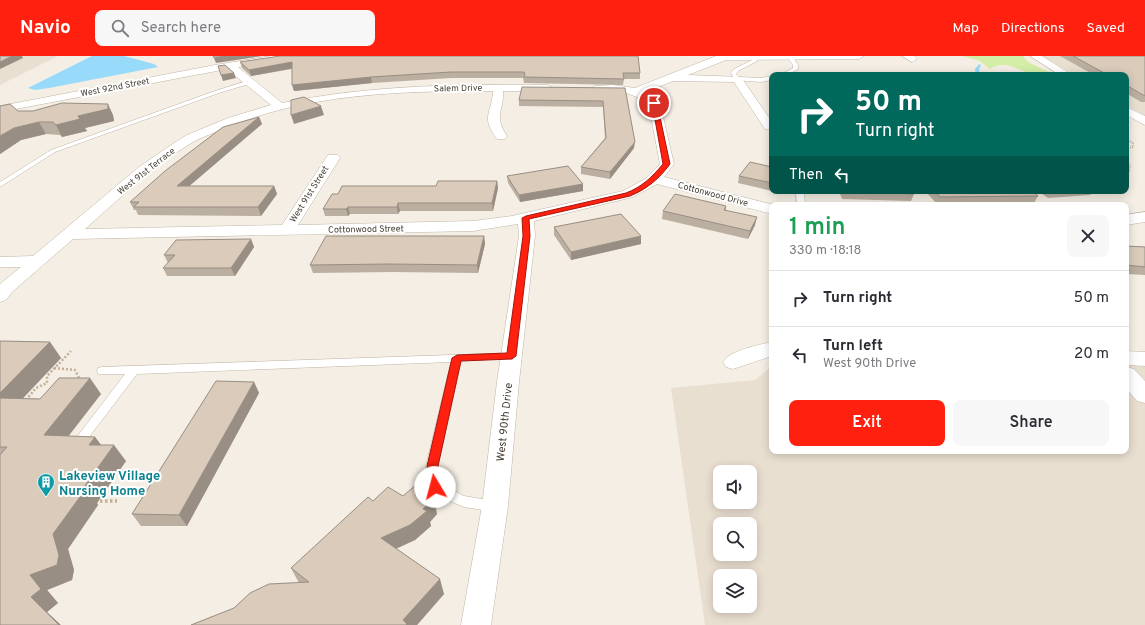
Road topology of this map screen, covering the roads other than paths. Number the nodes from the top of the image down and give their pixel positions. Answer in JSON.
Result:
{"nodes":[{"id":1,"x":289,"y":56,"type":"edge"},
{"id":2,"x":723,"y":56,"type":"edge"},
{"id":3,"x":789,"y":56,"type":"edge"},
{"id":4,"x":859,"y":56,"type":"edge"},
{"id":5,"x":1035,"y":56,"type":"edge"},
{"id":6,"x":754,"y":57,"type":"edge"},
{"id":7,"x":230,"y":66,"type":"junction"},
{"id":8,"x":789,"y":72,"type":"edge"},
{"id":9,"x":1062,"y":72,"type":"edge"},
{"id":10,"x":670,"y":78,"type":"junction"},
{"id":11,"x":737,"y":79,"type":"junction"},
{"id":12,"x":769,"y":79,"type":"edge"},
{"id":13,"x":250,"y":82,"type":"junction"},
{"id":14,"x":498,"y":88,"type":"junction"},
{"id":15,"x":558,"y":88,"type":"edge"},
{"id":16,"x":588,"y":88,"type":"edge"},
{"id":17,"x":638,"y":91,"type":"junction"},
{"id":18,"x":280,"y":107,"type":"junction"},
{"id":19,"x":0,"y":109,"type":"edge"},
{"id":20,"x":1129,"y":112,"type":"edge"},
{"id":21,"x":1145,"y":121,"type":"edge"},
{"id":22,"x":769,"y":126,"type":"dead end"},
{"id":23,"x":501,"y":136,"type":"dead end"},
{"id":24,"x":333,"y":158,"type":"dead end"},
{"id":25,"x":655,"y":179,"type":"junction"},
{"id":26,"x":0,"y":185,"type":"edge"},
{"id":27,"x":769,"y":208,"type":"edge"},
{"id":28,"x":1145,"y":217,"type":"edge"},
{"id":29,"x":526,"y":218,"type":"junction"},
{"id":30,"x":1129,"y":220,"type":"edge"},
{"id":31,"x":287,"y":230,"type":"junction"},
{"id":32,"x":70,"y":234,"type":"junction"},
{"id":33,"x":37,"y":261,"type":"junction"},
{"id":34,"x":0,"y":262,"type":"edge"},
{"id":35,"x":0,"y":296,"type":"edge"},
{"id":36,"x":769,"y":350,"type":"edge"},
{"id":37,"x":512,"y":356,"type":"junction"},
{"id":38,"x":457,"y":358,"type":"junction"},
{"id":39,"x":1129,"y":358,"type":"edge"},
{"id":40,"x":1145,"y":359,"type":"edge"},
{"id":41,"x":733,"y":362,"type":"dead end"},
{"id":42,"x":134,"y":370,"type":"junction"},
{"id":43,"x":102,"y":371,"type":"dead end"},
{"id":44,"x":1129,"y":377,"type":"edge"},
{"id":45,"x":1145,"y":395,"type":"edge"},
{"id":46,"x":82,"y":438,"type":"edge"},
{"id":47,"x":495,"y":506,"type":"junction"},
{"id":48,"x":476,"y":625,"type":"edge"}],
"edges":[{"from":1,"to":7,"type":"street","name":"West 92nd Street"},
{"from":2,"to":6,"type":"street"},
{"from":2,"to":10,"type":"street"},
{"from":3,"to":4,"type":"street"},
{"from":3,"to":6,"type":"street"},
{"from":3,"to":8,"type":"lane"},
{"from":5,"to":9,"type":"street"},
{"from":6,"to":11,"type":"lane"},
{"from":7,"to":13,"type":"street"},
{"from":7,"to":19,"type":"street","name":"West 92nd Street"},
{"from":10,"to":11,"type":"street"},
{"from":10,"to":17,"type":"street"},
{"from":11,"to":12,"type":"lane"},
{"from":11,"to":22,"type":"street"},
{"from":13,"to":18,"type":"street"},
{"from":13,"to":26,"type":"lane"},
{"from":14,"to":15,"type":"street","name":"Salem Drive"},
{"from":14,"to":18,"type":"street","name":"Salem Drive"},
{"from":14,"to":23,"type":"street"},
{"from":16,"to":17,"type":"street"},
{"from":17,"to":25,"type":"street","name":"Cottonwood Street"},
{"from":18,"to":32,"type":"street","name":"West 91st Terrace"},
{"from":20,"to":21,"type":"street"},
{"from":24,"to":31,"type":"street","name":"West 91st Street"},
{"from":25,"to":27,"type":"street","name":"Cottonwood Drive"},
{"from":25,"to":29,"type":"street","name":"Cottonwood Street"},
{"from":28,"to":30,"type":"street"},
{"from":29,"to":31,"type":"street","name":"Cottonwood Street"},
{"from":29,"to":37,"type":"street","name":"West 90th Drive"},
{"from":31,"to":32,"type":"street","name":"Cottonwood Street"},
{"from":32,"to":33,"type":"street","name":"West 91st Terrace"},
{"from":33,"to":34,"type":"street"},
{"from":33,"to":35,"type":"street","name":"West 91st Terrace"},
{"from":36,"to":41,"type":"street"},
{"from":37,"to":38,"type":"lane"},
{"from":37,"to":47,"type":"street","name":"West 90th Drive"},
{"from":38,"to":42,"type":"lane"},
{"from":38,"to":47,"type":"lane"},
{"from":39,"to":40,"type":"street"},
{"from":42,"to":43,"type":"lane"},
{"from":42,"to":46,"type":"lane"},
{"from":44,"to":45,"type":"street"},
{"from":47,"to":48,"type":"street","name":"West 90th Drive"}]}
